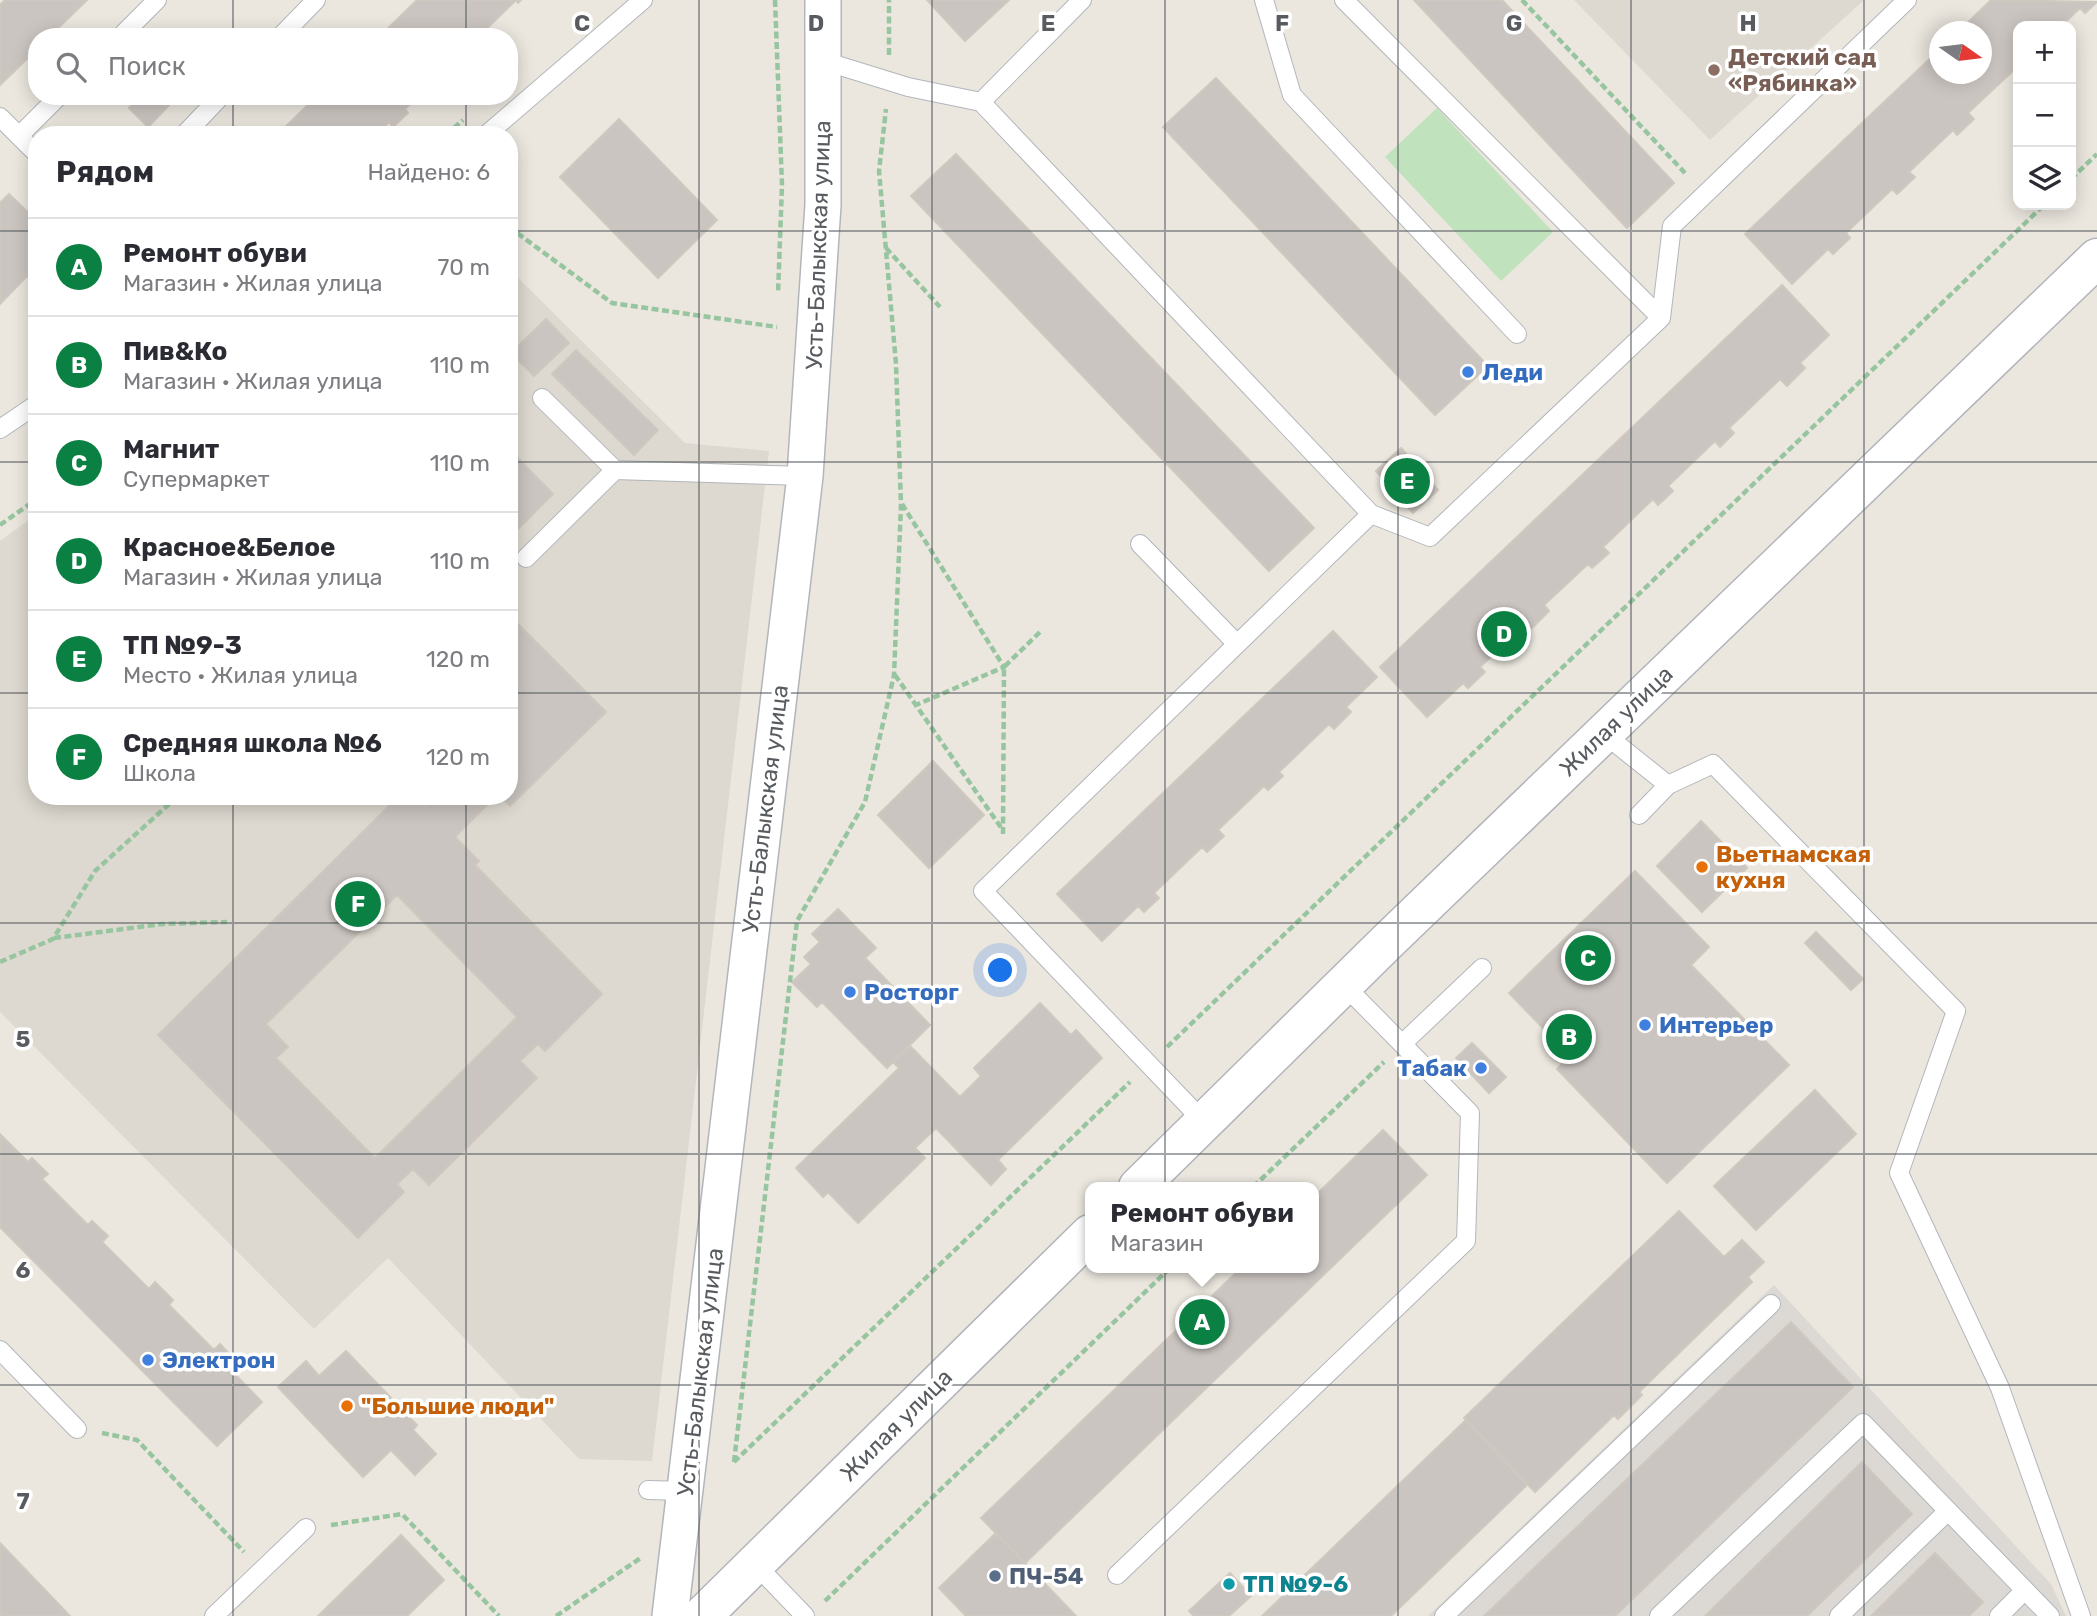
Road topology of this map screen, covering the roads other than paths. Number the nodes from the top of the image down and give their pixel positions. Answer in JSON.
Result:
{"nodes":[{"id":1,"x":157,"y":0,"type":"edge"},
{"id":2,"x":316,"y":0,"type":"edge"},
{"id":3,"x":643,"y":0,"type":"edge"},
{"id":4,"x":823,"y":0,"type":"edge"},
{"id":5,"x":1082,"y":0,"type":"edge"},
{"id":6,"x":1264,"y":0,"type":"edge"},
{"id":7,"x":1344,"y":0,"type":"edge"},
{"id":8,"x":1907,"y":0,"type":"edge"},
{"id":9,"x":129,"y":28,"type":"edge"},
{"id":10,"x":289,"y":28,"type":"edge"},
{"id":11,"x":824,"y":61,"type":"junction"},
{"id":12,"x":981,"y":103,"type":"junction"},
{"id":13,"x":50,"y":105,"type":"edge"},
{"id":14,"x":212,"y":105,"type":"edge"},
{"id":15,"x":0,"y":117,"type":"edge"},
{"id":16,"x":29,"y":126,"type":"edge"},
{"id":17,"x":193,"y":126,"type":"edge"},
{"id":18,"x":496,"y":126,"type":"edge"},
{"id":19,"x":28,"y":127,"type":"edge"},
{"id":20,"x":19,"y":136,"type":"junction"},
{"id":21,"x":28,"y":145,"type":"edge"},
{"id":22,"x":2097,"y":258,"type":"edge"},
{"id":23,"x":1661,"y":318,"type":"junction"},
{"id":24,"x":1517,"y":334,"type":"dead end"},
{"id":25,"x":542,"y":398,"type":"dead end"},
{"id":26,"x":28,"y":410,"type":"edge"},
{"id":27,"x":0,"y":429,"type":"edge"},
{"id":28,"x":615,"y":470,"type":"junction"},
{"id":29,"x":805,"y":476,"type":"junction"},
{"id":30,"x":1371,"y":514,"type":"junction"},
{"id":31,"x":1140,"y":544,"type":"dead end"},
{"id":32,"x":526,"y":558,"type":"dead end"},
{"id":33,"x":1237,"y":644,"type":"junction"},
{"id":34,"x":1603,"y":733,"type":"junction"},
{"id":35,"x":1668,"y":785,"type":"junction"},
{"id":36,"x":1639,"y":815,"type":"dead end"},
{"id":37,"x":1482,"y":968,"type":"dead end"},
{"id":38,"x":1343,"y":984,"type":"junction"},
{"id":39,"x":1402,"y":1044,"type":"junction"},
{"id":40,"x":1204,"y":1122,"type":"junction"},
{"id":41,"x":1143,"y":1182,"type":"edge"},
{"id":42,"x":1085,"y":1239,"type":"edge"},
{"id":43,"x":1771,"y":1304,"type":"dead end"},
{"id":44,"x":0,"y":1350,"type":"edge"},
{"id":45,"x":77,"y":1429,"type":"road end"},
{"id":46,"x":648,"y":1490,"type":"dead end"},
{"id":47,"x":686,"y":1491,"type":"junction"},
{"id":48,"x":1948,"y":1511,"type":"junction"},
{"id":49,"x":306,"y":1528,"type":"road end"},
{"id":50,"x":755,"y":1564,"type":"junction"},
{"id":51,"x":1118,"y":1575,"type":"dead end"},
{"id":52,"x":2025,"y":1590,"type":"junction"},
{"id":53,"x":811,"y":1612,"type":"edge"},
{"id":54,"x":214,"y":1616,"type":"edge"},
{"id":55,"x":670,"y":1616,"type":"edge"},
{"id":56,"x":702,"y":1616,"type":"edge"},
{"id":57,"x":1444,"y":1616,"type":"edge"},
{"id":58,"x":1659,"y":1616,"type":"edge"},
{"id":59,"x":1839,"y":1616,"type":"edge"},
{"id":60,"x":1999,"y":1616,"type":"edge"},
{"id":61,"x":2050,"y":1616,"type":"edge"},
{"id":62,"x":2081,"y":1616,"type":"edge"}],
"edges":[{"from":1,"to":9,"type":"lane"},
{"from":2,"to":10,"type":"lane"},
{"from":3,"to":18,"type":"lane"},
{"from":4,"to":11,"type":"street","name":"Усть-Балыкская улица"},
{"from":5,"to":12,"type":"lane"},
{"from":6,"to":24,"type":"lane"},
{"from":7,"to":23,"type":"lane"},
{"from":8,"to":23,"type":"lane"},
{"from":11,"to":12,"type":"lane"},
{"from":11,"to":29,"type":"street","name":"Усть-Балыкская улица"},
{"from":12,"to":30,"type":"lane"},
{"from":13,"to":16,"type":"lane"},
{"from":14,"to":17,"type":"lane"},
{"from":15,"to":20,"type":"lane"},
{"from":19,"to":20,"type":"lane"},
{"from":20,"to":21,"type":"lane"},
{"from":22,"to":34,"type":"main road","name":"Жилая улица"},
{"from":23,"to":30,"type":"lane"},
{"from":25,"to":28,"type":"lane"},
{"from":26,"to":27,"type":"lane"},
{"from":28,"to":29,"type":"lane"},
{"from":28,"to":32,"type":"lane"},
{"from":29,"to":47,"type":"street","name":"Усть-Балыкская улица"},
{"from":30,"to":33,"type":"lane"},
{"from":31,"to":33,"type":"lane"},
{"from":33,"to":40,"type":"lane"},
{"from":34,"to":35,"type":"lane"},
{"from":34,"to":38,"type":"main road","name":"Жилая улица"},
{"from":35,"to":36,"type":"lane"},
{"from":35,"to":62,"type":"lane"},
{"from":37,"to":39,"type":"lane"},
{"from":38,"to":39,"type":"lane"},
{"from":38,"to":40,"type":"main road","name":"Жилая улица"},
{"from":39,"to":51,"type":"lane"},
{"from":40,"to":41,"type":"main road","name":"Жилая улица"},
{"from":42,"to":50,"type":"main road","name":"Жилая улица"},
{"from":43,"to":57,"type":"lane"},
{"from":44,"to":45,"type":"lane"},
{"from":46,"to":47,"type":"lane"},
{"from":47,"to":55,"type":"street","name":"Усть-Балыкская улица"},
{"from":48,"to":52,"type":"lane"},
{"from":48,"to":58,"type":"lane"},
{"from":48,"to":59,"type":"lane"},
{"from":49,"to":54,"type":"lane"},
{"from":50,"to":53,"type":"lane"},
{"from":50,"to":56,"type":"main road","name":"Жилая улица"},
{"from":52,"to":60,"type":"lane"},
{"from":52,"to":61,"type":"lane"}]}
